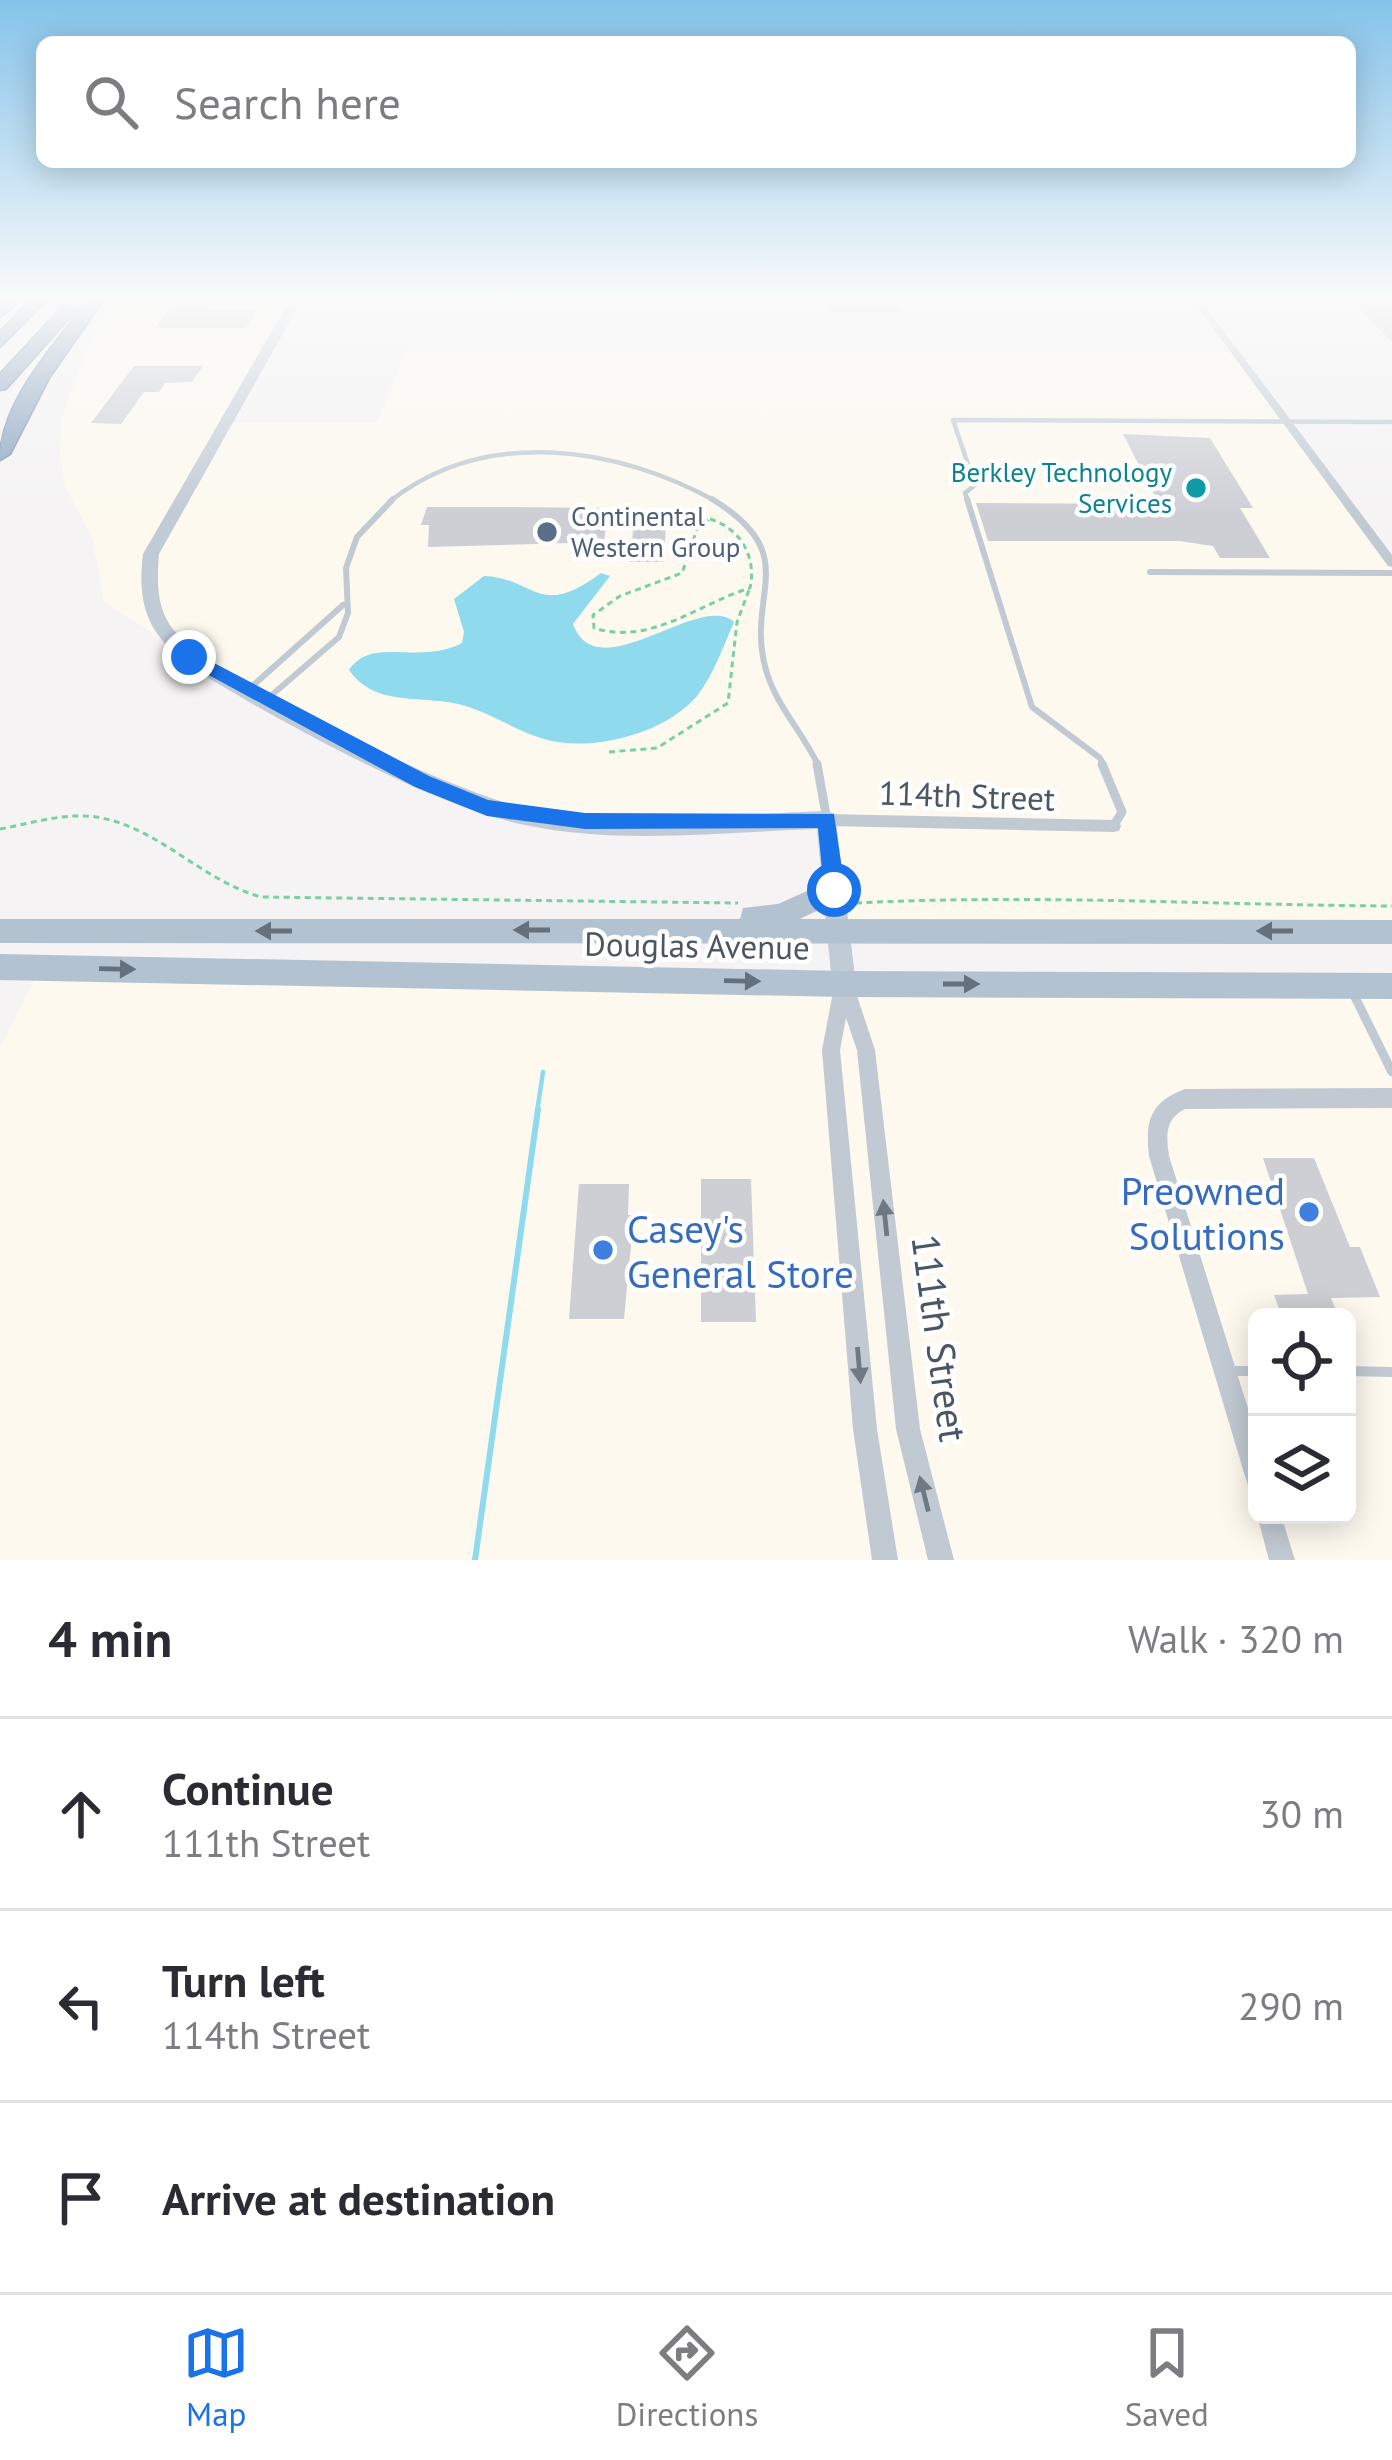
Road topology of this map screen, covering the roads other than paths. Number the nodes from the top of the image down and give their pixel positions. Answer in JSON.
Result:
{"nodes":[{"id":1,"x":45,"y":371,"type":"edge"},
{"id":2,"x":255,"y":371,"type":"edge"},
{"id":3,"x":1248,"y":371,"type":"edge"},
{"id":4,"x":1286,"y":422,"type":"junction"},
{"id":5,"x":1392,"y":422,"type":"edge"},
{"id":6,"x":0,"y":454,"type":"edge"},
{"id":7,"x":1392,"y":563,"type":"edge"},
{"id":8,"x":1150,"y":572,"type":"dead end"},
{"id":9,"x":1392,"y":573,"type":"edge"},
{"id":10,"x":344,"y":603,"type":"junction"},
{"id":11,"x":257,"y":695,"type":"junction"},
{"id":12,"x":827,"y":820,"type":"junction"},
{"id":13,"x":1113,"y":826,"type":"joint"},
{"id":14,"x":836,"y":908,"type":"junction"},
{"id":15,"x":691,"y":930,"type":"junction"},
{"id":16,"x":0,"y":931,"type":"edge"},
{"id":17,"x":1392,"y":932,"type":"edge"},
{"id":18,"x":0,"y":968,"type":"edge"},
{"id":19,"x":844,"y":984,"type":"junction"},
{"id":20,"x":1349,"y":986,"type":"junction"},
{"id":21,"x":1392,"y":986,"type":"edge"},
{"id":22,"x":1392,"y":1072,"type":"edge"},
{"id":23,"x":1392,"y":1098,"type":"edge"},
{"id":24,"x":1224,"y":1371,"type":"junction"},
{"id":25,"x":1248,"y":1371,"type":"edge"},
{"id":26,"x":1356,"y":1371,"type":"edge"},
{"id":27,"x":1392,"y":1372,"type":"edge"},
{"id":28,"x":1248,"y":1447,"type":"edge"},
{"id":29,"x":1272,"y":1524,"type":"edge"},
{"id":30,"x":885,"y":1560,"type":"edge"},
{"id":31,"x":941,"y":1560,"type":"edge"},
{"id":32,"x":1282,"y":1560,"type":"edge"}],
"edges":[{"from":1,"to":6,"type":"highway"},
{"from":2,"to":11,"type":"street","name":"114th Street"},
{"from":3,"to":4,"type":"street"},
{"from":4,"to":5,"type":"lane"},
{"from":4,"to":7,"type":"street"},
{"from":4,"to":13,"type":"lane"},
{"from":8,"to":9,"type":"lane"},
{"from":10,"to":11,"type":"lane"},
{"from":10,"to":11,"type":"lane"},
{"from":10,"to":12,"type":"lane"},
{"from":11,"to":12,"type":"street","name":"114th Street"},
{"from":12,"to":13,"type":"street","name":"114th Street"},
{"from":12,"to":14,"type":"street","name":"111th Street"},
{"from":14,"to":15,"type":"main road","name":"Douglas Avenue"},
{"from":14,"to":15,"type":"main road"},
{"from":17,"to":14,"type":"main road","name":"Douglas Avenue","one_way":true},
{"from":14,"to":19,"type":"street","name":"111th Street"},
{"from":15,"to":16,"type":"main road","name":"Douglas Avenue","one_way":true},
{"from":18,"to":19,"type":"main road","name":"Douglas Avenue","one_way":true},
{"from":19,"to":20,"type":"main road","name":"Douglas Avenue","one_way":true},
{"from":19,"to":30,"type":"street","name":"111th Street","one_way":true},
{"from":31,"to":19,"type":"street","name":"111th Street","one_way":true},
{"from":20,"to":21,"type":"main road","name":"Douglas Avenue"},
{"from":20,"to":22,"type":"lane"},
{"from":23,"to":24,"type":"street"},
{"from":24,"to":25,"type":"lane"},
{"from":24,"to":28,"type":"street"},
{"from":26,"to":27,"type":"lane"},
{"from":29,"to":32,"type":"street"}]}
